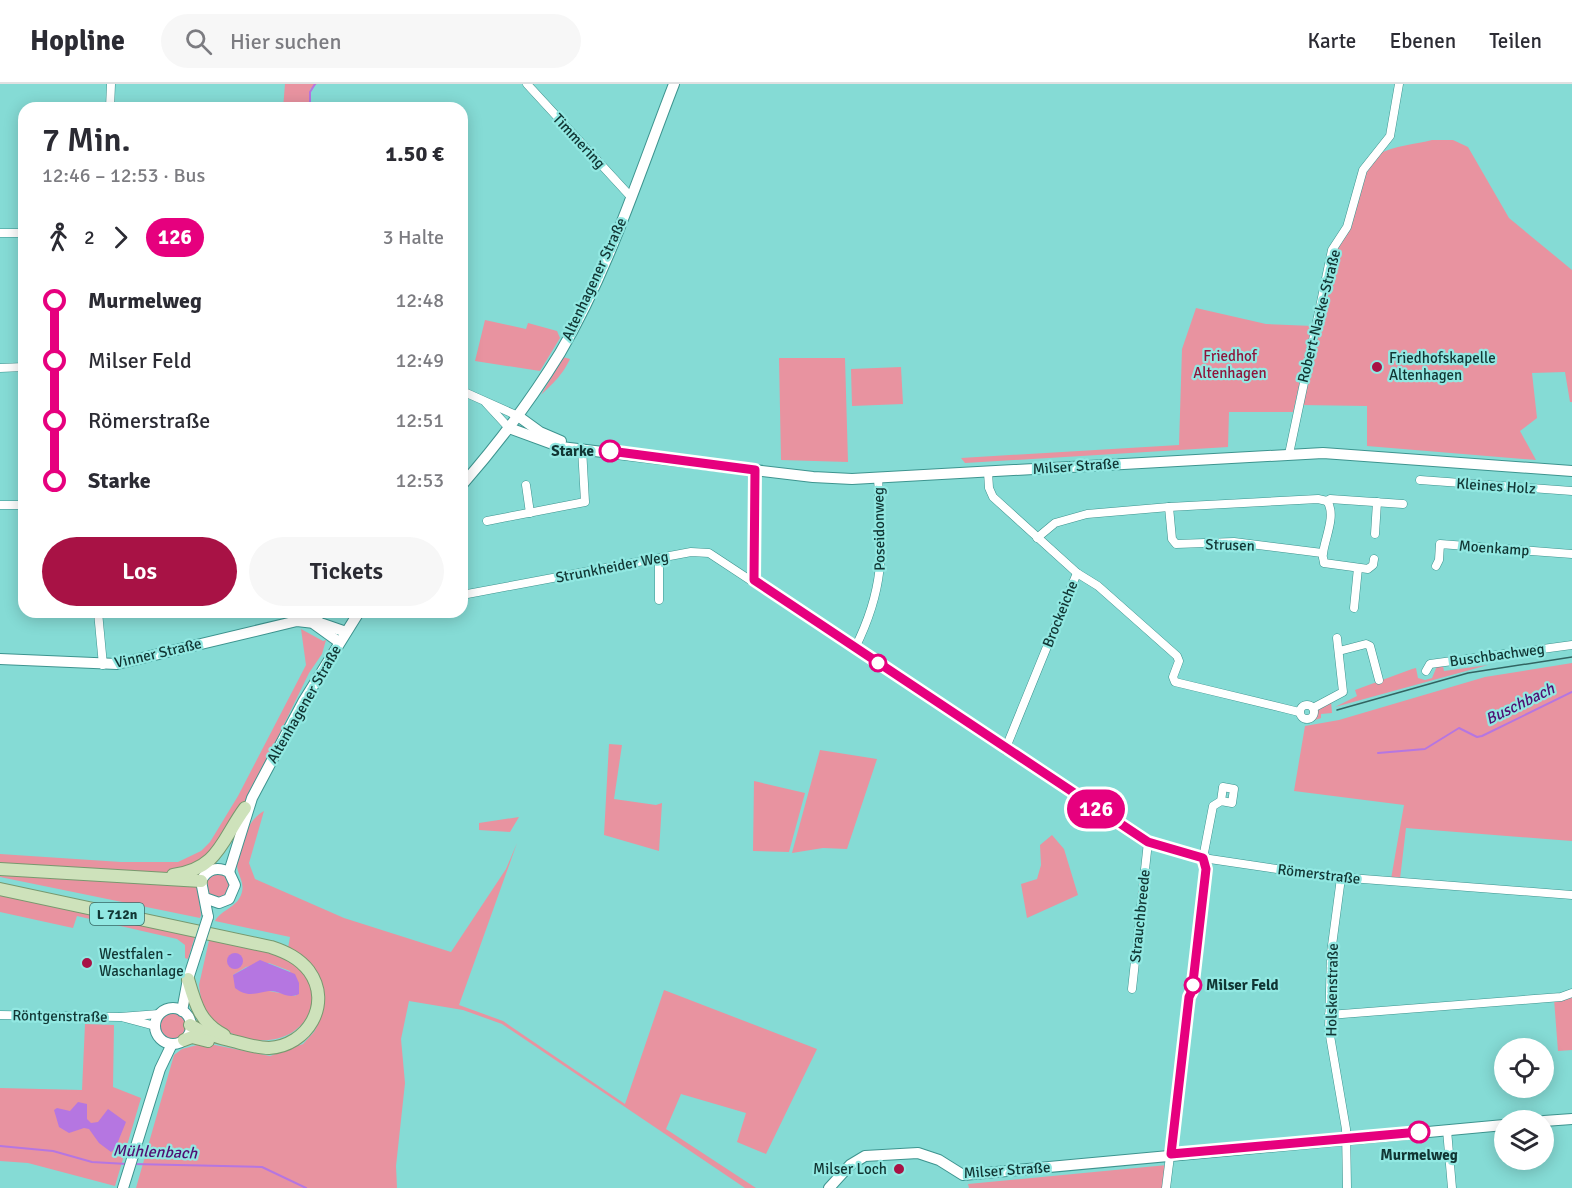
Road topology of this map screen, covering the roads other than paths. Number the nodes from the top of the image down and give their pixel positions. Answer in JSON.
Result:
{"nodes":[{"id":1,"x":111,"y":84,"type":"edge"},
{"id":2,"x":527,"y":84,"type":"edge"},
{"id":3,"x":674,"y":84,"type":"edge"},
{"id":4,"x":1399,"y":84,"type":"edge"},
{"id":5,"x":110,"y":102,"type":"edge"},
{"id":6,"x":631,"y":197,"type":"junction"},
{"id":7,"x":0,"y":233,"type":"edge"},
{"id":8,"x":18,"y":233,"type":"edge"},
{"id":9,"x":18,"y":367,"type":"edge"},
{"id":10,"x":0,"y":368,"type":"edge"},
{"id":11,"x":468,"y":394,"type":"edge"},
{"id":12,"x":483,"y":400,"type":"junction"},
{"id":13,"x":518,"y":416,"type":"junction"},
{"id":14,"x":509,"y":428,"type":"junction"},
{"id":15,"x":582,"y":448,"type":"junction"},
{"id":16,"x":1289,"y":454,"type":"junction"},
{"id":17,"x":755,"y":470,"type":"junction"},
{"id":18,"x":1572,"y":471,"type":"edge"},
{"id":19,"x":988,"y":472,"type":"junction"},
{"id":20,"x":468,"y":478,"type":"edge"},
{"id":21,"x":878,"y":478,"type":"junction"},
{"id":22,"x":1420,"y":480,"type":"dead end"},
{"id":23,"x":526,"y":485,"type":"dead end"},
{"id":24,"x":1572,"y":492,"type":"edge"},
{"id":25,"x":1327,"y":501,"type":"junction"},
{"id":26,"x":1377,"y":502,"type":"junction"},
{"id":27,"x":1402,"y":504,"type":"dead end"},
{"id":28,"x":0,"y":505,"type":"edge"},
{"id":29,"x":18,"y":505,"type":"edge"},
{"id":30,"x":1169,"y":507,"type":"junction"},
{"id":31,"x":530,"y":513,"type":"junction"},
{"id":32,"x":487,"y":521,"type":"dead end"},
{"id":33,"x":1375,"y":534,"type":"dead end"},
{"id":34,"x":1037,"y":537,"type":"junction"},
{"id":35,"x":1322,"y":553,"type":"junction"},
{"id":36,"x":1572,"y":554,"type":"edge"},
{"id":37,"x":659,"y":558,"type":"junction"},
{"id":38,"x":1374,"y":559,"type":"dead end"},
{"id":39,"x":1436,"y":566,"type":"dead end"},
{"id":40,"x":1358,"y":568,"type":"junction"},
{"id":41,"x":1077,"y":573,"type":"junction"},
{"id":42,"x":754,"y":580,"type":"junction"},
{"id":43,"x":468,"y":594,"type":"edge"},
{"id":44,"x":659,"y":600,"type":"dead end"},
{"id":45,"x":1354,"y":608,"type":"dead end"},
{"id":46,"x":99,"y":618,"type":"edge"},
{"id":47,"x":318,"y":618,"type":"edge"},
{"id":48,"x":355,"y":618,"type":"edge"},
{"id":49,"x":314,"y":624,"type":"junction"},
{"id":50,"x":346,"y":632,"type":"junction"},
{"id":51,"x":1337,"y":638,"type":"dead end"},
{"id":52,"x":339,"y":642,"type":"junction"},
{"id":53,"x":1572,"y":645,"type":"edge"},
{"id":54,"x":855,"y":648,"type":"junction"},
{"id":55,"x":1339,"y":651,"type":"junction"},
{"id":56,"x":0,"y":659,"type":"edge"},
{"id":57,"x":103,"y":665,"type":"junction"},
{"id":58,"x":1426,"y":671,"type":"dead end"},
{"id":59,"x":1379,"y":680,"type":"dead end"},
{"id":60,"x":1005,"y":750,"type":"junction"},
{"id":61,"x":1221,"y":801,"type":"dead end"},
{"id":62,"x":248,"y":803,"type":"junction"},
{"id":63,"x":1148,"y":842,"type":"junction"},
{"id":64,"x":1203,"y":858,"type":"junction"},
{"id":65,"x":0,"y":869,"type":"edge"},
{"id":66,"x":224,"y":870,"type":"junction"},
{"id":67,"x":145,"y":877,"type":"junction"},
{"id":68,"x":1341,"y":878,"type":"junction"},
{"id":69,"x":201,"y":881,"type":"junction"},
{"id":70,"x":0,"y":889,"type":"edge"},
{"id":71,"x":1572,"y":895,"type":"edge"},
{"id":72,"x":205,"y":898,"type":"junction"},
{"id":73,"x":219,"y":903,"type":"junction"},
{"id":74,"x":208,"y":917,"type":"junction"},
{"id":75,"x":188,"y":980,"type":"junction"},
{"id":76,"x":1132,"y":989,"type":"dead end"},
{"id":77,"x":1572,"y":993,"type":"edge"},
{"id":78,"x":177,"y":1010,"type":"junction"},
{"id":79,"x":159,"y":1014,"type":"junction"},
{"id":80,"x":0,"y":1015,"type":"edge"},
{"id":81,"x":1329,"y":1015,"type":"junction"},
{"id":82,"x":120,"y":1017,"type":"junction"},
{"id":83,"x":319,"y":1022,"type":"dead end"},
{"id":84,"x":190,"y":1025,"type":"junction"},
{"id":85,"x":155,"y":1026,"type":"junction"},
{"id":86,"x":161,"y":1040,"type":"junction"},
{"id":87,"x":178,"y":1042,"type":"junction"},
{"id":88,"x":247,"y":1045,"type":"junction"},
{"id":89,"x":160,"y":1069,"type":"junction"},
{"id":90,"x":1572,"y":1119,"type":"edge"},
{"id":91,"x":1554,"y":1120,"type":"edge"},
{"id":92,"x":1494,"y":1126,"type":"edge"},
{"id":93,"x":1447,"y":1130,"type":"junction"},
{"id":94,"x":1346,"y":1138,"type":"junction"},
{"id":95,"x":1170,"y":1154,"type":"junction"},
{"id":96,"x":123,"y":1188,"type":"edge"},
{"id":97,"x":829,"y":1188,"type":"edge"},
{"id":98,"x":1166,"y":1188,"type":"edge"},
{"id":99,"x":1347,"y":1188,"type":"edge"},
{"id":100,"x":1452,"y":1188,"type":"edge"}],
"edges":[{"from":1,"to":5,"type":"street"},
{"from":2,"to":6,"type":"street","name":"Timmering"},
{"from":3,"to":6,"type":"main road","name":"Altenhagener Straße"},
{"from":4,"to":16,"type":"street","name":"Robert-Nacke-Straße"},
{"from":6,"to":13,"type":"main road","name":"Altenhagener Straße"},
{"from":7,"to":8,"type":"street"},
{"from":9,"to":10,"type":"street"},
{"from":11,"to":12,"type":"street"},
{"from":12,"to":13,"type":"street"},
{"from":12,"to":14,"type":"street"},
{"from":13,"to":14,"type":"main road","name":"Altenhagener Straße"},
{"from":13,"to":15,"type":"main road","name":"Milser Straße"},
{"from":14,"to":15,"type":"main road","name":"Milser Straße"},
{"from":14,"to":20,"type":"main road","name":"Altenhagener Straße"},
{"from":15,"to":17,"type":"main road","name":"Milser Straße"},
{"from":15,"to":31,"type":"street"},
{"from":16,"to":18,"type":"main road","name":"Milser Straße"},
{"from":16,"to":19,"type":"main road","name":"Milser Straße"},
{"from":17,"to":21,"type":"main road","name":"Milser Straße"},
{"from":17,"to":42,"type":"street"},
{"from":19,"to":21,"type":"main road","name":"Milser Straße"},
{"from":19,"to":34,"type":"street","name":"Brockeiche"},
{"from":21,"to":54,"type":"street","name":"Poseidonweg"},
{"from":22,"to":24,"type":"street","name":"Kleines Holz"},
{"from":23,"to":31,"type":"street"},
{"from":25,"to":26,"type":"street"},
{"from":25,"to":30,"type":"street"},
{"from":25,"to":35,"type":"street"},
{"from":26,"to":27,"type":"street"},
{"from":26,"to":33,"type":"street"},
{"from":28,"to":29,"type":"street"},
{"from":30,"to":34,"type":"street"},
{"from":30,"to":35,"type":"street","name":"Strusen"},
{"from":31,"to":32,"type":"street"},
{"from":34,"to":41,"type":"street","name":"Brockeiche"},
{"from":35,"to":40,"type":"street","name":"Strusen"},
{"from":36,"to":39,"type":"street","name":"Moenkamp"},
{"from":37,"to":42,"type":"street","name":"Strunkheider Weg"},
{"from":37,"to":43,"type":"street","name":"Strunkheider Weg"},
{"from":37,"to":44,"type":"street"},
{"from":38,"to":40,"type":"street"},
{"from":40,"to":45,"type":"street"},
{"from":41,"to":55,"type":"street"},
{"from":41,"to":60,"type":"street","name":"Brockeiche"},
{"from":42,"to":54,"type":"street","name":"Römerstraße"},
{"from":46,"to":57,"type":"street"},
{"from":47,"to":49,"type":"street"},
{"from":48,"to":50,"type":"main road","name":"Altenhagener Straße"},
{"from":49,"to":50,"type":"main road","name":"Vinner Straße"},
{"from":49,"to":52,"type":"main road"},
{"from":49,"to":57,"type":"main road","name":"Vinner Straße"},
{"from":50,"to":52,"type":"main road","name":"Altenhagener Straße"},
{"from":51,"to":55,"type":"street"},
{"from":52,"to":62,"type":"main road","name":"Altenhagener Straße"},
{"from":53,"to":58,"type":"street","name":"Buschbachweg"},
{"from":54,"to":60,"type":"street","name":"Römerstraße"},
{"from":55,"to":59,"type":"street"},
{"from":56,"to":57,"type":"main road","name":"Vinner Straße"},
{"from":60,"to":63,"type":"street","name":"Römerstraße"},
{"from":61,"to":64,"type":"street"},
{"from":62,"to":66,"type":"main road","name":"Altenhagener Straße"},
{"from":62,"to":67,"type":"main road"},
{"from":63,"to":64,"type":"street","name":"Römerstraße"},
{"from":63,"to":76,"type":"street","name":"Strauchbreede"},
{"from":64,"to":68,"type":"street","name":"Römerstraße"},
{"from":64,"to":95,"type":"street"},
{"from":65,"to":67,"type":"main road"},
{"from":66,"to":69,"type":"main road"},
{"from":66,"to":73,"type":"main road"},
{"from":67,"to":69,"type":"main road"},
{"from":68,"to":71,"type":"street","name":"Römerstraße"},
{"from":68,"to":81,"type":"street","name":"Holskenstraße"},
{"from":69,"to":72,"type":"main road"},
{"from":70,"to":88,"type":"main road","number":"L 712n"},
{"from":72,"to":73,"type":"main road"},
{"from":72,"to":74,"type":"main road"},
{"from":73,"to":74,"type":"main road"},
{"from":74,"to":75,"type":"main road","bridge":true},
{"from":75,"to":78,"type":"main road"},
{"from":75,"to":88,"type":"main road"},
{"from":77,"to":81,"type":"street"},
{"from":78,"to":79,"type":"main road"},
{"from":78,"to":84,"type":"main road"},
{"from":79,"to":82,"type":"street","name":"Röntgenstraße"},
{"from":79,"to":85,"type":"main road"},
{"from":80,"to":82,"type":"street","name":"Röntgenstraße"},
{"from":81,"to":94,"type":"street","name":"Holskenstraße"},
{"from":82,"to":85,"type":"street","name":"Röntgenstraße"},
{"from":83,"to":87,"type":"main road"},
{"from":84,"to":87,"type":"main road"},
{"from":84,"to":88,"type":"main road"},
{"from":85,"to":86,"type":"main road"},
{"from":86,"to":87,"type":"main road"},
{"from":86,"to":89,"type":"main road"},
{"from":87,"to":89,"type":"main road"},
{"from":89,"to":96,"type":"main road"},
{"from":90,"to":91,"type":"main road"},
{"from":92,"to":93,"type":"main road","name":"Milser Straße"},
{"from":93,"to":94,"type":"main road","name":"Milser Straße"},
{"from":93,"to":100,"type":"street"},
{"from":94,"to":95,"type":"main road","name":"Milser Straße"},
{"from":94,"to":99,"type":"street","name":"Holskenstraße"},
{"from":95,"to":97,"type":"main road","name":"Milser Straße"},
{"from":95,"to":98,"type":"street"}]}
